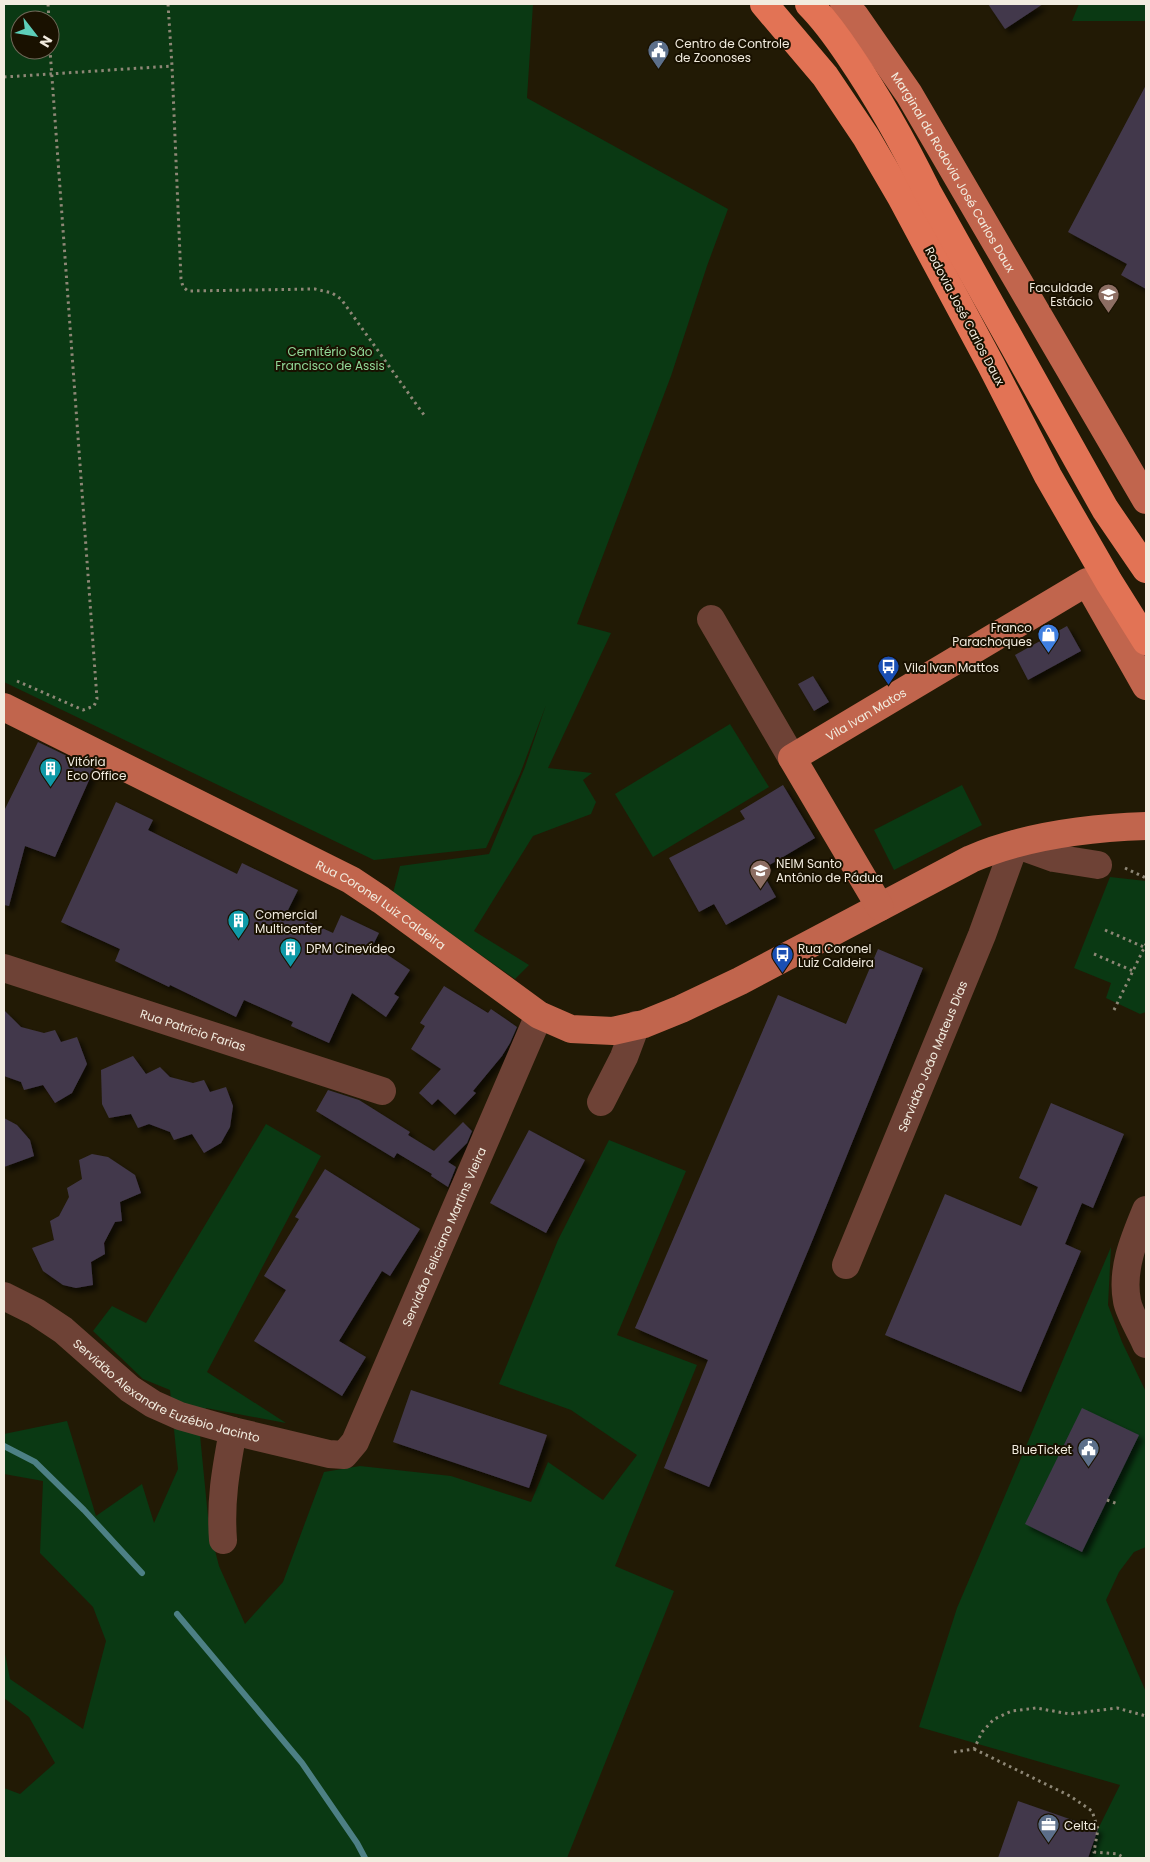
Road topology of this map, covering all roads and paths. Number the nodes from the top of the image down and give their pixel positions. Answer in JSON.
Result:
{"nodes":[{"id":1,"x":168,"y":4,"type":"edge"},
{"id":2,"x":764,"y":4,"type":"edge"},
{"id":3,"x":809,"y":4,"type":"edge"},
{"id":4,"x":844,"y":4,"type":"edge"},
{"id":5,"x":50,"y":60,"type":"edge"},
{"id":6,"x":172,"y":66,"type":"junction"},
{"id":7,"x":50,"y":73,"type":"junction"},
{"id":8,"x":4,"y":77,"type":"edge"},
{"id":9,"x":424,"y":415,"type":"dead end"},
{"id":10,"x":1048,"y":476,"type":"junction"},
{"id":11,"x":1146,"y":500,"type":"edge"},
{"id":12,"x":1146,"y":568,"type":"edge"},
{"id":13,"x":1087,"y":582,"type":"junction"},
{"id":14,"x":711,"y":620,"type":"dead end"},
{"id":15,"x":1146,"y":641,"type":"edge"},
{"id":16,"x":17,"y":681,"type":"dead end"},
{"id":17,"x":1146,"y":686,"type":"edge"},
{"id":18,"x":4,"y":707,"type":"edge"},
{"id":19,"x":792,"y":758,"type":"junction"},
{"id":20,"x":1146,"y":826,"type":"edge"},
{"id":21,"x":1014,"y":844,"type":"junction"},
{"id":22,"x":1098,"y":865,"type":"dead end"},
{"id":23,"x":1125,"y":868,"type":"dead end"},
{"id":24,"x":1146,"y":878,"type":"edge"},
{"id":25,"x":880,"y":907,"type":"junction"},
{"id":26,"x":1105,"y":930,"type":"dead end"},
{"id":27,"x":1146,"y":946,"type":"edge"},
{"id":28,"x":1094,"y":954,"type":"dead end"},
{"id":29,"x":4,"y":968,"type":"edge"},
{"id":30,"x":1133,"y":971,"type":"junction"},
{"id":31,"x":1114,"y":1010,"type":"dead end"},
{"id":32,"x":539,"y":1015,"type":"junction"},
{"id":33,"x":636,"y":1025,"type":"junction"},
{"id":34,"x":382,"y":1091,"type":"dead end"},
{"id":35,"x":601,"y":1102,"type":"dead end"},
{"id":36,"x":1146,"y":1210,"type":"edge"},
{"id":37,"x":846,"y":1265,"type":"dead end"},
{"id":38,"x":4,"y":1296,"type":"edge"},
{"id":39,"x":1146,"y":1344,"type":"edge"},
{"id":40,"x":233,"y":1431,"type":"junction"},
{"id":41,"x":344,"y":1455,"type":"joint"},
{"id":42,"x":1107,"y":1500,"type":"dead end"},
{"id":43,"x":1118,"y":1504,"type":"dead end"},
{"id":44,"x":223,"y":1540,"type":"dead end"},
{"id":45,"x":1146,"y":1716,"type":"edge"},
{"id":46,"x":974,"y":1749,"type":"junction"},
{"id":47,"x":954,"y":1752,"type":"dead end"},
{"id":48,"x":1124,"y":1858,"type":"edge"}],
"edges":[{"from":1,"to":6,"type":"path"},
{"from":2,"to":10,"type":"highway","name":"Rodovia José Carlos Daux"},
{"from":3,"to":12,"type":"highway"},
{"from":4,"to":11,"type":"main road","name":"Marginal da Rodovia José Carlos Daux"},
{"from":5,"to":7,"type":"path"},
{"from":6,"to":7,"type":"path"},
{"from":6,"to":9,"type":"path"},
{"from":7,"to":8,"type":"path"},
{"from":7,"to":16,"type":"path"},
{"from":10,"to":13,"type":"highway"},
{"from":10,"to":15,"type":"highway","name":"Rodovia José Carlos Daux"},
{"from":13,"to":17,"type":"main road"},
{"from":13,"to":19,"type":"main road","name":"Vila Ivan Matos"},
{"from":14,"to":19,"type":"street"},
{"from":18,"to":32,"type":"main road","name":"Rua Coronel Luiz Caldeira"},
{"from":19,"to":25,"type":"main road"},
{"from":20,"to":21,"type":"main road","name":"Rua Coronel Luiz Caldeira"},
{"from":21,"to":22,"type":"street"},
{"from":21,"to":25,"type":"main road","name":"Rua Coronel Luiz Caldeira"},
{"from":21,"to":37,"type":"street","name":"Servidão João Mateus Dias"},
{"from":23,"to":24,"type":"path"},
{"from":25,"to":33,"type":"main road","name":"Rua Coronel Luiz Caldeira"},
{"from":26,"to":27,"type":"path"},
{"from":27,"to":30,"type":"path"},
{"from":28,"to":30,"type":"path"},
{"from":29,"to":34,"type":"street","name":"Rua Patrício Farias"},
{"from":30,"to":31,"type":"path"},
{"from":32,"to":33,"type":"main road","name":"Rua Coronel Luiz Caldeira"},
{"from":32,"to":41,"type":"street","name":"Servidão Feliciano Martins Vieira"},
{"from":33,"to":35,"type":"street"},
{"from":36,"to":39,"type":"street"},
{"from":38,"to":40,"type":"street","name":"Servidão Alexandre Euzébio Jacinto"},
{"from":40,"to":41,"type":"street","name":"Servidão Alexandre Euzébio Jacinto"},
{"from":40,"to":44,"type":"street"},
{"from":42,"to":43,"type":"path"},
{"from":45,"to":46,"type":"path"},
{"from":46,"to":47,"type":"path"},
{"from":46,"to":48,"type":"path"}]}
